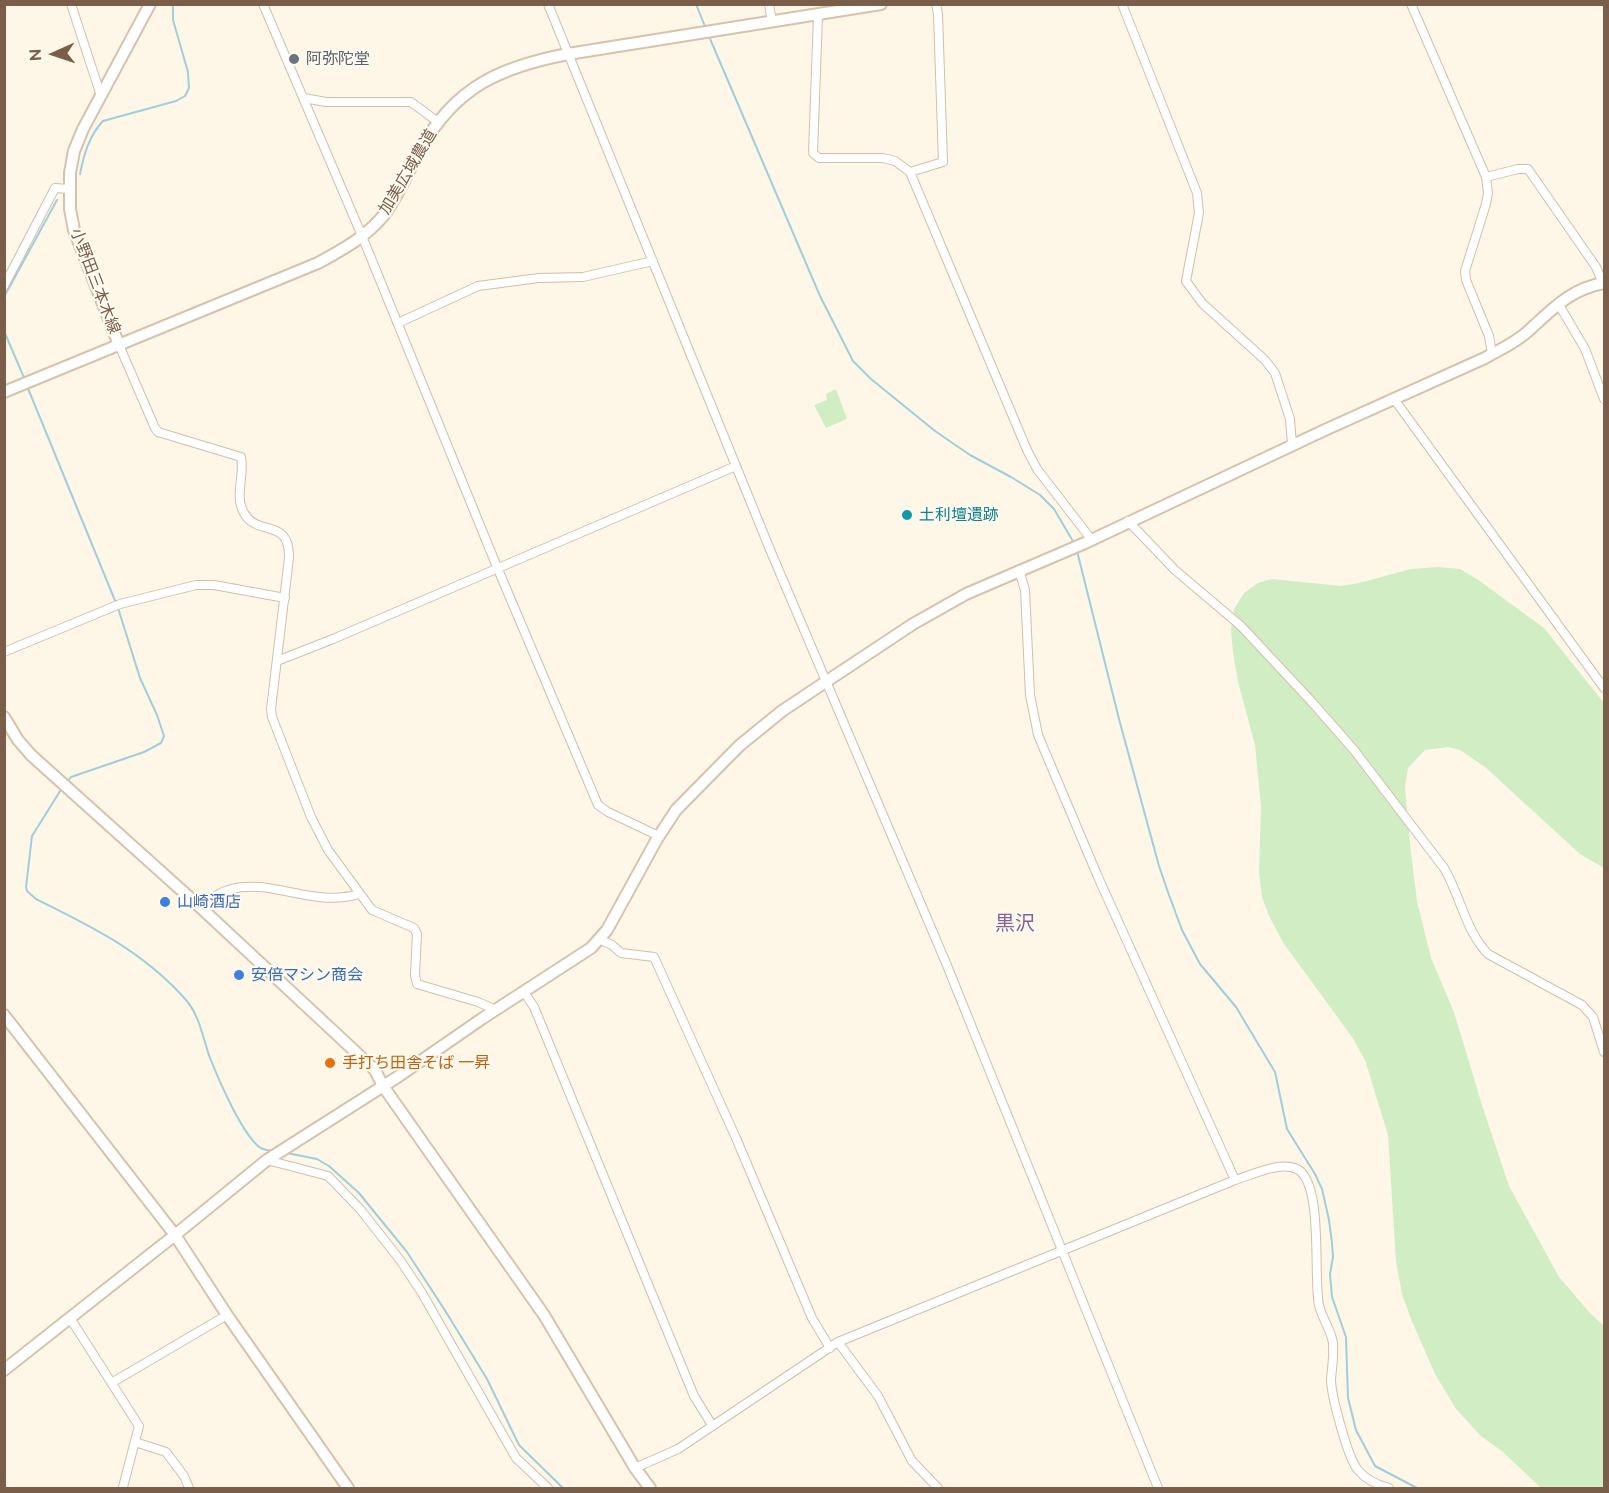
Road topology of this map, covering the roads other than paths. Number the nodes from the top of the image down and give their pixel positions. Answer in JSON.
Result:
{"nodes":[{"id":1,"x":71,"y":4,"type":"edge"},
{"id":2,"x":150,"y":4,"type":"edge"},
{"id":3,"x":263,"y":4,"type":"edge"},
{"id":4,"x":548,"y":4,"type":"edge"},
{"id":5,"x":769,"y":4,"type":"edge"},
{"id":6,"x":881,"y":4,"type":"edge"},
{"id":7,"x":936,"y":4,"type":"edge"},
{"id":8,"x":1122,"y":4,"type":"edge"},
{"id":9,"x":1411,"y":4,"type":"edge"},
{"id":10,"x":818,"y":15,"type":"junction"},
{"id":11,"x":772,"y":22,"type":"junction"},
{"id":12,"x":568,"y":54,"type":"junction"},
{"id":13,"x":101,"y":96,"type":"junction"},
{"id":14,"x":304,"y":98,"type":"junction"},
{"id":15,"x":438,"y":122,"type":"junction"},
{"id":16,"x":910,"y":172,"type":"junction"},
{"id":17,"x":1486,"y":177,"type":"junction"},
{"id":18,"x":69,"y":189,"type":"junction"},
{"id":19,"x":363,"y":236,"type":"junction"},
{"id":20,"x":653,"y":261,"type":"junction"},
{"id":21,"x":1604,"y":284,"type":"edge"},
{"id":22,"x":4,"y":286,"type":"edge"},
{"id":23,"x":1558,"y":303,"type":"junction"},
{"id":24,"x":398,"y":323,"type":"junction"},
{"id":25,"x":119,"y":345,"type":"junction"},
{"id":26,"x":1492,"y":354,"type":"junction"},
{"id":27,"x":4,"y":392,"type":"edge"},
{"id":28,"x":1394,"y":399,"type":"junction"},
{"id":29,"x":1605,"y":399,"type":"edge"},
{"id":30,"x":1292,"y":446,"type":"junction"},
{"id":31,"x":736,"y":466,"type":"junction"},
{"id":32,"x":1128,"y":521,"type":"junction"},
{"id":33,"x":1088,"y":541,"type":"junction"},
{"id":34,"x":497,"y":567,"type":"junction"},
{"id":35,"x":1019,"y":570,"type":"junction"},
{"id":36,"x":285,"y":598,"type":"junction"},
{"id":37,"x":4,"y":652,"type":"edge"},
{"id":38,"x":277,"y":661,"type":"junction"},
{"id":39,"x":827,"y":681,"type":"junction"},
{"id":40,"x":1605,"y":688,"type":"edge"},
{"id":41,"x":4,"y":717,"type":"edge"},
{"id":42,"x":659,"y":836,"type":"junction"},
{"id":43,"x":359,"y":894,"type":"junction"},
{"id":44,"x":200,"y":906,"type":"junction"},
{"id":45,"x":599,"y":939,"type":"junction"},
{"id":46,"x":524,"y":992,"type":"junction"},
{"id":47,"x":496,"y":1010,"type":"junction"},
{"id":48,"x":4,"y":1015,"type":"edge"},
{"id":49,"x":1605,"y":1052,"type":"edge"},
{"id":50,"x":383,"y":1086,"type":"junction"},
{"id":51,"x":270,"y":1158,"type":"junction"},
{"id":52,"x":1235,"y":1180,"type":"junction"},
{"id":53,"x":175,"y":1235,"type":"junction"},
{"id":54,"x":1061,"y":1251,"type":"junction"},
{"id":55,"x":227,"y":1315,"type":"junction"},
{"id":56,"x":70,"y":1318,"type":"junction"},
{"id":57,"x":838,"y":1342,"type":"junction"},
{"id":58,"x":830,"y":1348,"type":"junction"},
{"id":59,"x":4,"y":1370,"type":"edge"},
{"id":60,"x":113,"y":1382,"type":"junction"},
{"id":61,"x":712,"y":1425,"type":"junction"},
{"id":62,"x":135,"y":1442,"type":"junction"},
{"id":63,"x":635,"y":1468,"type":"junction"},
{"id":64,"x":123,"y":1486,"type":"dead end"},
{"id":65,"x":189,"y":1488,"type":"edge"},
{"id":66,"x":348,"y":1488,"type":"edge"},
{"id":67,"x":548,"y":1488,"type":"edge"},
{"id":68,"x":650,"y":1488,"type":"edge"},
{"id":69,"x":938,"y":1488,"type":"edge"},
{"id":70,"x":1158,"y":1488,"type":"edge"},
{"id":71,"x":1389,"y":1488,"type":"edge"}],
"edges":[{"from":1,"to":13,"type":"street"},
{"from":2,"to":13,"type":"street","name":"小野田三本木線"},
{"from":3,"to":14,"type":"street"},
{"from":4,"to":12,"type":"street"},
{"from":5,"to":11,"type":"street"},
{"from":6,"to":10,"type":"street","name":"加美広域農道"},
{"from":7,"to":16,"type":"street"},
{"from":8,"to":30,"type":"street"},
{"from":9,"to":17,"type":"street"},
{"from":10,"to":11,"type":"street","name":"加美広域農道"},
{"from":10,"to":16,"type":"street"},
{"from":11,"to":12,"type":"street","name":"加美広域農道"},
{"from":12,"to":15,"type":"street","name":"加美広域農道"},
{"from":12,"to":20,"type":"street"},
{"from":13,"to":18,"type":"street","name":"小野田三本木線"},
{"from":14,"to":15,"type":"street"},
{"from":14,"to":19,"type":"street"},
{"from":15,"to":19,"type":"street","name":"加美広域農道"},
{"from":16,"to":33,"type":"street"},
{"from":17,"to":21,"type":"street"},
{"from":17,"to":26,"type":"street"},
{"from":18,"to":22,"type":"street"},
{"from":18,"to":25,"type":"street","name":"小野田三本木線"},
{"from":19,"to":24,"type":"street"},
{"from":19,"to":25,"type":"street","name":"加美広域農道"},
{"from":20,"to":24,"type":"street"},
{"from":20,"to":31,"type":"street"},
{"from":21,"to":23,"type":"street"},
{"from":23,"to":26,"type":"street"},
{"from":23,"to":29,"type":"street"},
{"from":24,"to":34,"type":"street"},
{"from":25,"to":27,"type":"street","name":"小野田三本木線"},
{"from":25,"to":36,"type":"street"},
{"from":26,"to":28,"type":"street"},
{"from":28,"to":30,"type":"street"},
{"from":28,"to":40,"type":"street"},
{"from":30,"to":32,"type":"street"},
{"from":31,"to":34,"type":"street"},
{"from":31,"to":39,"type":"street"},
{"from":32,"to":33,"type":"street"},
{"from":32,"to":49,"type":"street"},
{"from":33,"to":35,"type":"street"},
{"from":34,"to":38,"type":"street"},
{"from":34,"to":42,"type":"street"},
{"from":35,"to":39,"type":"street"},
{"from":35,"to":52,"type":"street"},
{"from":36,"to":37,"type":"street"},
{"from":36,"to":38,"type":"street"},
{"from":38,"to":43,"type":"street"},
{"from":39,"to":42,"type":"street"},
{"from":39,"to":54,"type":"street"},
{"from":41,"to":44,"type":"street"},
{"from":42,"to":45,"type":"street"},
{"from":43,"to":44,"type":"street"},
{"from":43,"to":47,"type":"street"},
{"from":44,"to":50,"type":"street"},
{"from":45,"to":46,"type":"street"},
{"from":45,"to":58,"type":"street"},
{"from":46,"to":47,"type":"street"},
{"from":46,"to":61,"type":"street"},
{"from":47,"to":50,"type":"street"},
{"from":48,"to":53,"type":"street"},
{"from":50,"to":51,"type":"street"},
{"from":50,"to":63,"type":"street"},
{"from":51,"to":53,"type":"street"},
{"from":51,"to":67,"type":"street"},
{"from":52,"to":54,"type":"street"},
{"from":52,"to":71,"type":"street"},
{"from":53,"to":55,"type":"street"},
{"from":53,"to":56,"type":"street"},
{"from":54,"to":57,"type":"street"},
{"from":54,"to":70,"type":"street"},
{"from":55,"to":60,"type":"street"},
{"from":55,"to":66,"type":"street"},
{"from":56,"to":59,"type":"street"},
{"from":56,"to":60,"type":"street"},
{"from":57,"to":58,"type":"street"},
{"from":57,"to":69,"type":"street"},
{"from":58,"to":61,"type":"street"},
{"from":60,"to":62,"type":"street"},
{"from":61,"to":63,"type":"street"},
{"from":62,"to":64,"type":"street"},
{"from":62,"to":65,"type":"street"},
{"from":63,"to":68,"type":"street"}]}
